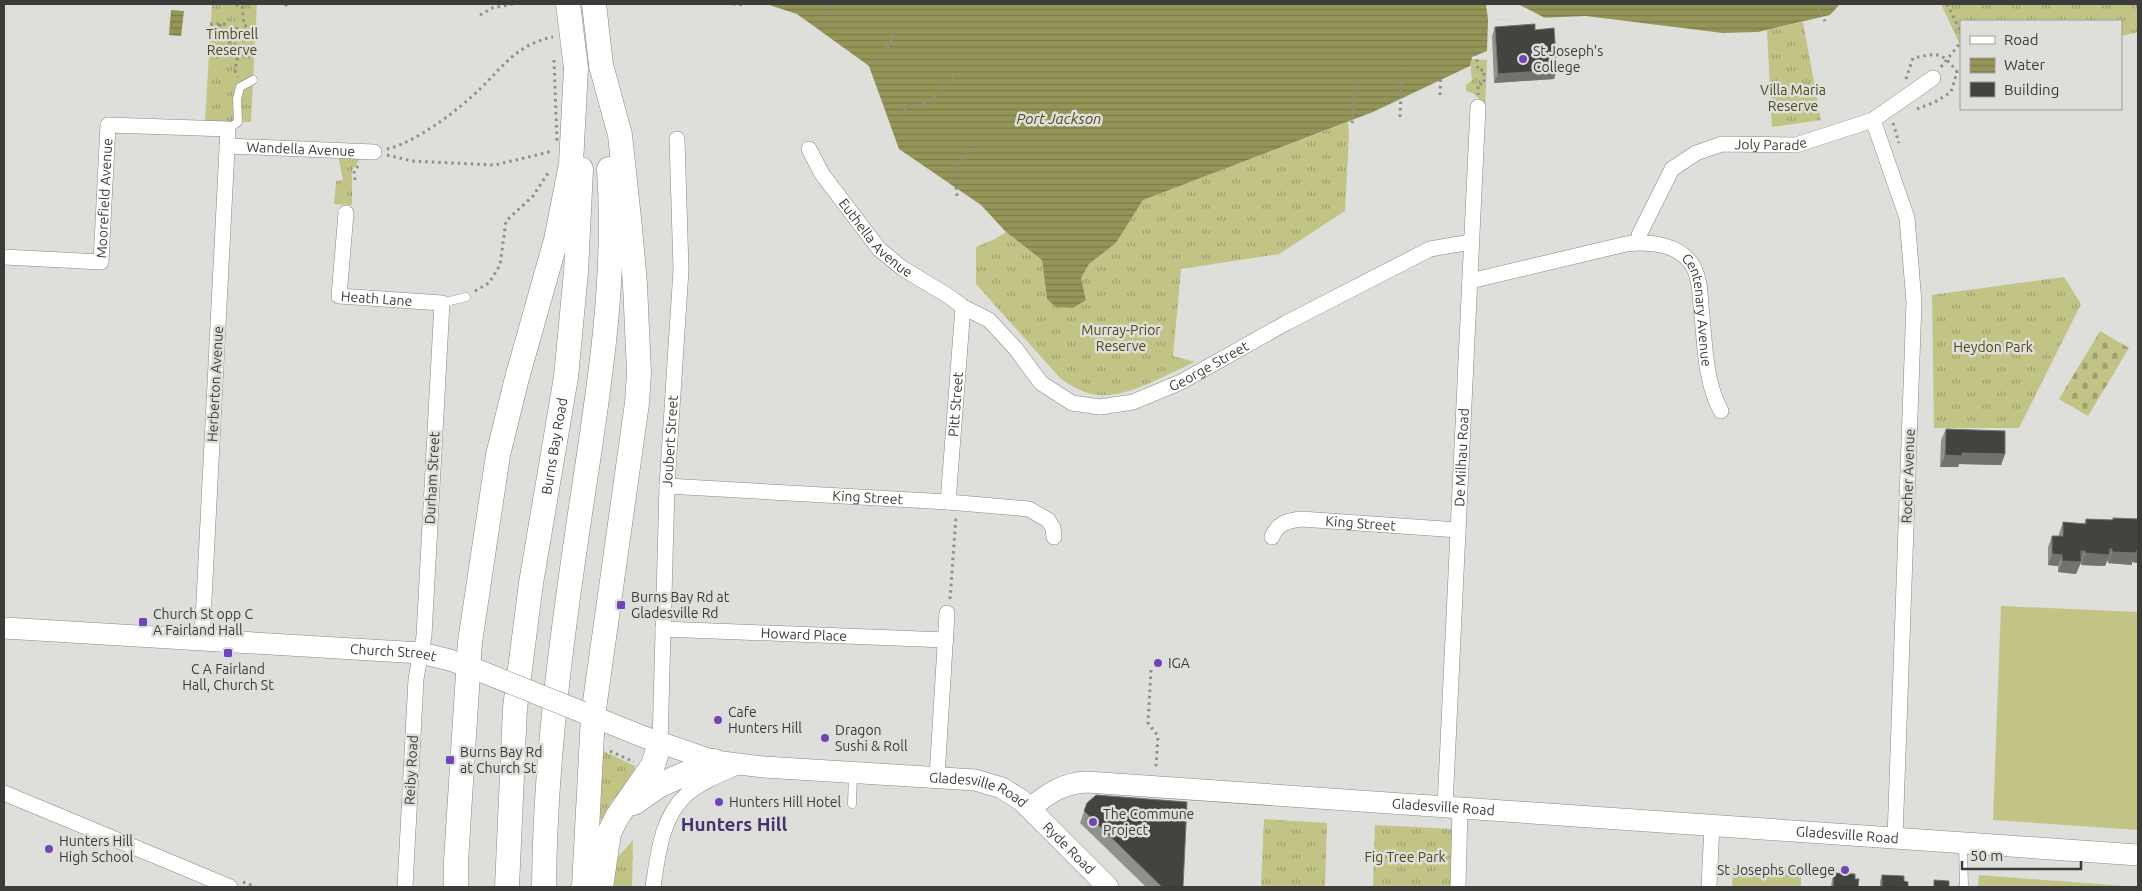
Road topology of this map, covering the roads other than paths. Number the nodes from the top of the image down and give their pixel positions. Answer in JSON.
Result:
{"nodes":[{"id":1,"x":568,"y":4,"type":"edge"},
{"id":2,"x":594,"y":4,"type":"edge"},
{"id":3,"x":601,"y":65,"type":"junction"},
{"id":4,"x":576,"y":68,"type":"junction"},
{"id":5,"x":1932,"y":78,"type":"road end"},
{"id":6,"x":253,"y":80,"type":"dead end"},
{"id":7,"x":1478,"y":107,"type":"road end"},
{"id":8,"x":1873,"y":120,"type":"junction"},
{"id":9,"x":228,"y":129,"type":"junction"},
{"id":10,"x":677,"y":139,"type":"dead end"},
{"id":11,"x":227,"y":146,"type":"junction"},
{"id":12,"x":809,"y":149,"type":"dead end"},
{"id":13,"x":374,"y":152,"type":"road end"},
{"id":14,"x":346,"y":213,"type":"dead end"},
{"id":15,"x":1639,"y":239,"type":"junction"},
{"id":16,"x":1471,"y":242,"type":"junction"},
{"id":17,"x":4,"y":257,"type":"edge"},
{"id":18,"x":1470,"y":281,"type":"junction"},
{"id":19,"x":466,"y":297,"type":"road end"},
{"id":20,"x":442,"y":303,"type":"junction"},
{"id":21,"x":963,"y":306,"type":"junction"},
{"id":22,"x":1721,"y":410,"type":"dead end"},
{"id":23,"x":667,"y":486,"type":"junction"},
{"id":24,"x":948,"y":502,"type":"junction"},
{"id":25,"x":1458,"y":530,"type":"junction"},
{"id":26,"x":1054,"y":537,"type":"dead end"},
{"id":27,"x":1272,"y":537,"type":"dead end"},
{"id":28,"x":947,"y":613,"type":"road end"},
{"id":29,"x":4,"y":628,"type":"edge"},
{"id":30,"x":663,"y":628,"type":"junction"},
{"id":31,"x":202,"y":639,"type":"junction"},
{"id":32,"x":946,"y":640,"type":"junction"},
{"id":33,"x":421,"y":653,"type":"junction"},
{"id":34,"x":477,"y":670,"type":"junction"},
{"id":35,"x":587,"y":714,"type":"junction"},
{"id":36,"x":660,"y":743,"type":"junction"},
{"id":37,"x":714,"y":761,"type":"junction"},
{"id":38,"x":742,"y":765,"type":"junction"},
{"id":39,"x":764,"y":767,"type":"joint"},
{"id":40,"x":853,"y":772,"type":"junction"},
{"id":41,"x":938,"y":777,"type":"junction"},
{"id":42,"x":4,"y":793,"type":"edge"},
{"id":43,"x":852,"y":804,"type":"dead end"},
{"id":44,"x":1453,"y":807,"type":"junction"},
{"id":45,"x":1030,"y":808,"type":"junction"},
{"id":46,"x":617,"y":817,"type":"junction"},
{"id":47,"x":1712,"y":825,"type":"junction"},
{"id":48,"x":1895,"y":838,"type":"junction"},
{"id":49,"x":1963,"y":844,"type":"junction"},
{"id":50,"x":2138,"y":856,"type":"edge"},
{"id":51,"x":230,"y":887,"type":"edge"},
{"id":52,"x":405,"y":887,"type":"edge"},
{"id":53,"x":456,"y":887,"type":"edge"},
{"id":54,"x":507,"y":887,"type":"edge"},
{"id":55,"x":544,"y":887,"type":"edge"},
{"id":56,"x":584,"y":887,"type":"edge"},
{"id":57,"x":601,"y":887,"type":"edge"},
{"id":58,"x":653,"y":887,"type":"edge"},
{"id":59,"x":1108,"y":887,"type":"edge"},
{"id":60,"x":1458,"y":887,"type":"edge"},
{"id":61,"x":1709,"y":887,"type":"edge"},
{"id":62,"x":1964,"y":887,"type":"edge"}],
"edges":[{"from":1,"to":4,"type":"main road","name":"Burns Bay Road","bridge":true},
{"from":2,"to":3,"type":"main road","bridge":true},
{"from":3,"to":35,"type":"main road"},
{"from":3,"to":55,"type":"main road"},
{"from":4,"to":34,"type":"main road"},
{"from":4,"to":54,"type":"main road","name":"Burns Bay Road"},
{"from":5,"to":8,"type":"street","name":"Joly Parade"},
{"from":6,"to":9,"type":"lane"},
{"from":7,"to":16,"type":"street","name":"De Milhau Road"},
{"from":8,"to":15,"type":"street","name":"Joly Parade"},
{"from":8,"to":48,"type":"street","name":"Rocher Avenue"},
{"from":9,"to":11,"type":"street","name":"Herberton Avenue"},
{"from":9,"to":17,"type":"street","name":"Moorefield Avenue"},
{"from":10,"to":23,"type":"street","name":"Joubert Street"},
{"from":11,"to":13,"type":"street","name":"Wandella Avenue"},
{"from":11,"to":31,"type":"street","name":"Herberton Avenue"},
{"from":12,"to":21,"type":"street","name":"Euthella Avenue"},
{"from":14,"to":20,"type":"street","name":"Heath Lane"},
{"from":15,"to":18,"type":"street","name":"Centenary Avenue"},
{"from":15,"to":22,"type":"street","name":"Centenary Avenue"},
{"from":16,"to":18,"type":"street","name":"De Milhau Road"},
{"from":16,"to":21,"type":"street","name":"George Street"},
{"from":18,"to":25,"type":"street","name":"De Milhau Road"},
{"from":19,"to":20,"type":"lane","name":"Heath Lane"},
{"from":20,"to":33,"type":"street","name":"Durham Street"},
{"from":21,"to":24,"type":"street","name":"Pitt Street"},
{"from":23,"to":24,"type":"street","name":"King Street"},
{"from":23,"to":30,"type":"street","name":"Joubert Street"},
{"from":24,"to":26,"type":"street","name":"King Street"},
{"from":25,"to":27,"type":"street","name":"King Street"},
{"from":25,"to":44,"type":"street","name":"De Milhau Road"},
{"from":28,"to":32,"type":"street"},
{"from":29,"to":31,"type":"street","name":"Church Street"},
{"from":30,"to":32,"type":"street","name":"Howard Place"},
{"from":30,"to":36,"type":"street","name":"Joubert Street"},
{"from":31,"to":33,"type":"street","name":"Church Street"},
{"from":32,"to":41,"type":"street"},
{"from":33,"to":34,"type":"street","name":"Church Street"},
{"from":33,"to":52,"type":"street","name":"Reiby Road"},
{"from":34,"to":35,"type":"street","name":"Church Street","bridge":true},
{"from":34,"to":53,"type":"main road"},
{"from":35,"to":36,"type":"street","name":"Church Street"},
{"from":35,"to":56,"type":"main road"},
{"from":36,"to":37,"type":"street","name":"Church Street"},
{"from":36,"to":46,"type":"main road"},
{"from":37,"to":38,"type":"street","name":"Church Street"},
{"from":37,"to":46,"type":"main road"},
{"from":38,"to":39,"type":"street","name":"Church Street"},
{"from":38,"to":58,"type":"street"},
{"from":39,"to":40,"type":"street","name":"Gladesville Road"},
{"from":40,"to":41,"type":"street","name":"Gladesville Road"},
{"from":40,"to":43,"type":"lane"},
{"from":41,"to":45,"type":"street","name":"Gladesville Road"},
{"from":42,"to":51,"type":"street"},
{"from":44,"to":45,"type":"street","name":"Gladesville Road"},
{"from":44,"to":47,"type":"street","name":"Gladesville Road"},
{"from":44,"to":60,"type":"street","name":"De Milhau Road"},
{"from":45,"to":59,"type":"street","name":"Ryde Road"},
{"from":46,"to":57,"type":"main road"},
{"from":47,"to":48,"type":"street","name":"Gladesville Road"},
{"from":47,"to":61,"type":"street"},
{"from":48,"to":49,"type":"street","name":"Gladesville Road"},
{"from":49,"to":50,"type":"street","name":"Gladesville Road"},
{"from":49,"to":62,"type":"lane"}]}
